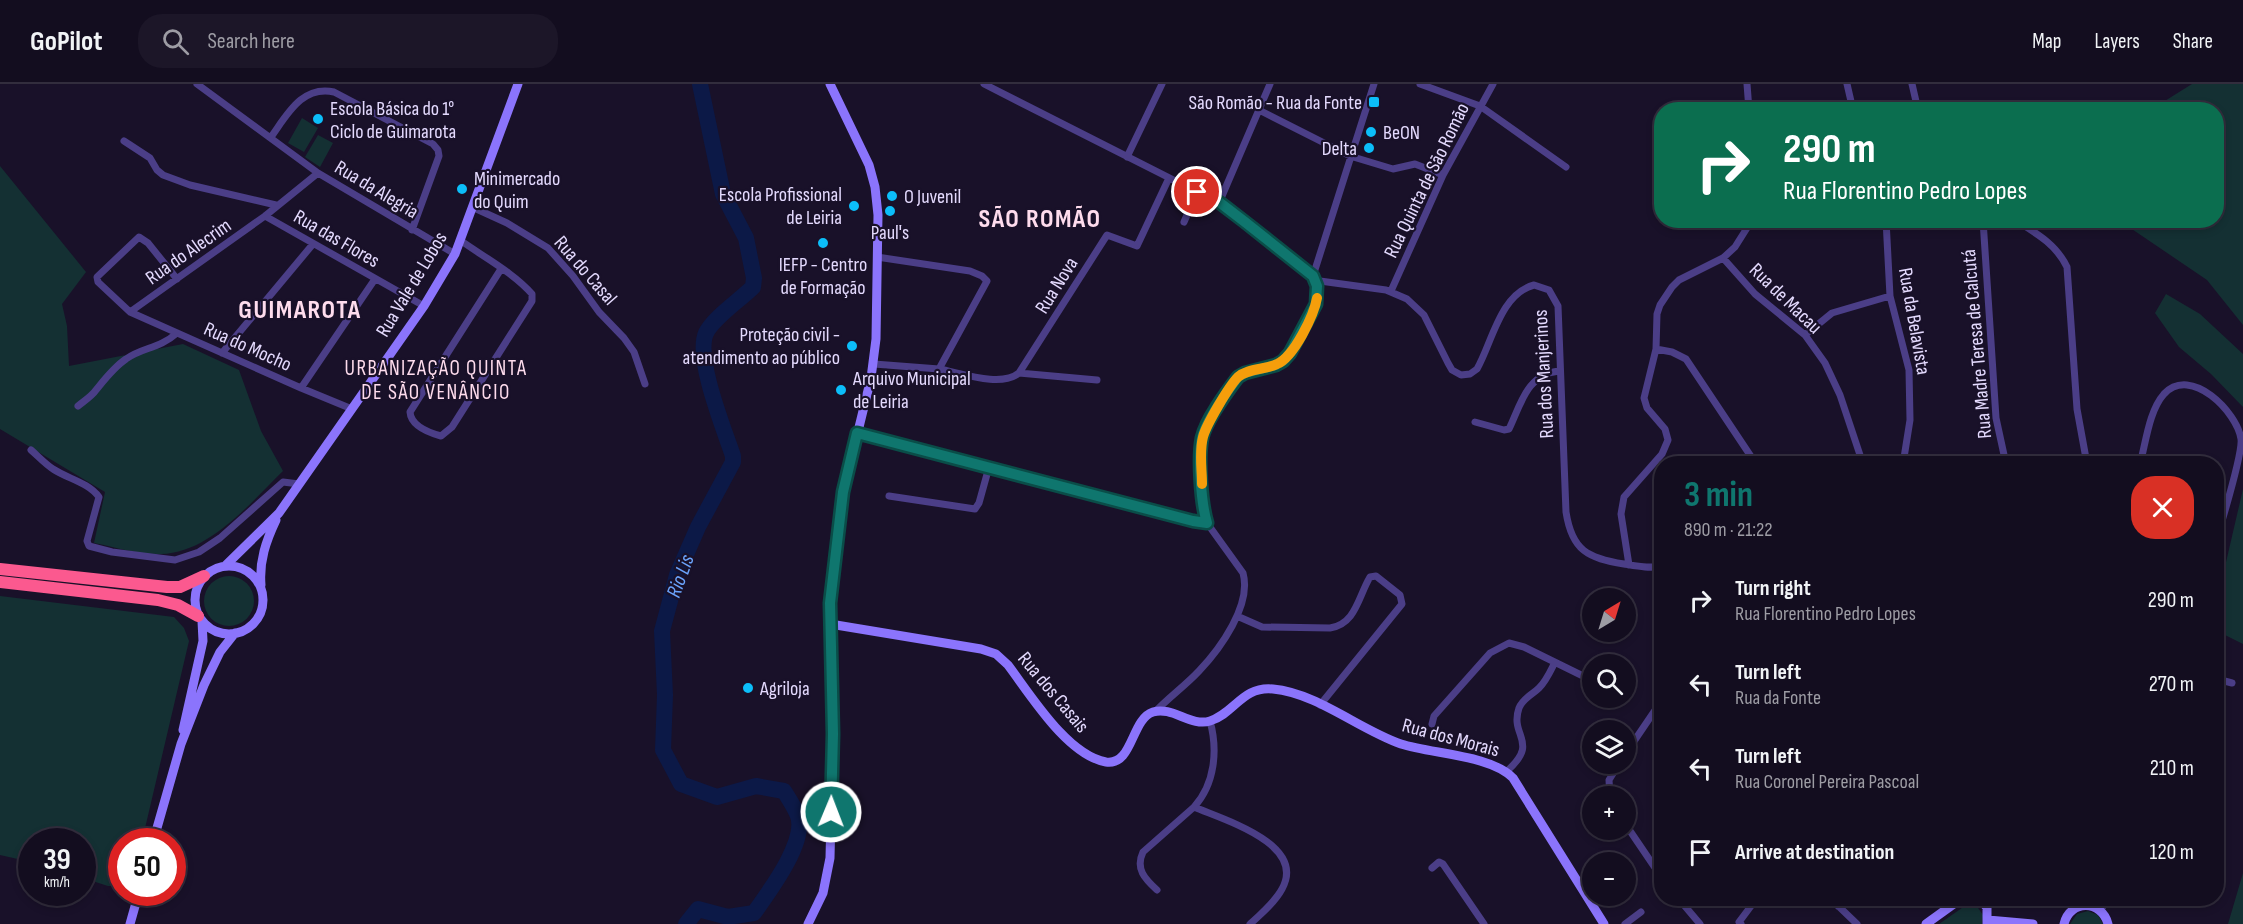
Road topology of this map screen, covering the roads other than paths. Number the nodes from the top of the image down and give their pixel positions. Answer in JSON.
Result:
{"nodes":[{"id":1,"x":197,"y":84,"type":"edge"},
{"id":2,"x":518,"y":84,"type":"edge"},
{"id":3,"x":830,"y":84,"type":"edge"},
{"id":4,"x":984,"y":84,"type":"edge"},
{"id":5,"x":1162,"y":84,"type":"edge"},
{"id":6,"x":1270,"y":84,"type":"edge"},
{"id":7,"x":1374,"y":84,"type":"edge"},
{"id":8,"x":1420,"y":84,"type":"edge"},
{"id":9,"x":1493,"y":84,"type":"edge"},
{"id":10,"x":1747,"y":84,"type":"edge"},
{"id":11,"x":1847,"y":84,"type":"edge"},
{"id":12,"x":1912,"y":84,"type":"edge"},
{"id":13,"x":1748,"y":102,"type":"edge"},
{"id":14,"x":1851,"y":102,"type":"edge"},
{"id":15,"x":1916,"y":102,"type":"edge"},
{"id":16,"x":1480,"y":106,"type":"junction"},
{"id":17,"x":1259,"y":110,"type":"junction"},
{"id":18,"x":271,"y":137,"type":"junction"},
{"id":19,"x":124,"y":141,"type":"dead end"},
{"id":20,"x":1350,"y":156,"type":"junction"},
{"id":21,"x":1127,"y":157,"type":"junction"},
{"id":22,"x":1566,"y":167,"type":"dead end"},
{"id":23,"x":318,"y":173,"type":"junction"},
{"id":24,"x":1443,"y":175,"type":"junction"},
{"id":25,"x":1169,"y":178,"type":"junction"},
{"id":26,"x":1197,"y":192,"type":"junction"},
{"id":27,"x":1219,"y":202,"type":"junction"},
{"id":28,"x":276,"y":205,"type":"junction"},
{"id":29,"x":472,"y":207,"type":"junction"},
{"id":30,"x":265,"y":216,"type":"junction"},
{"id":31,"x":1184,"y":222,"type":"dead end"},
{"id":32,"x":1747,"y":228,"type":"edge"},
{"id":33,"x":1886,"y":228,"type":"edge"},
{"id":34,"x":1983,"y":228,"type":"edge"},
{"id":35,"x":2027,"y":228,"type":"edge"},
{"id":36,"x":412,"y":230,"type":"junction"},
{"id":37,"x":460,"y":240,"type":"junction"},
{"id":38,"x":313,"y":243,"type":"junction"},
{"id":39,"x":455,"y":254,"type":"junction"},
{"id":40,"x":877,"y":257,"type":"junction"},
{"id":41,"x":1723,"y":258,"type":"junction"},
{"id":42,"x":501,"y":269,"type":"junction"},
{"id":43,"x":1313,"y":276,"type":"junction"},
{"id":44,"x":177,"y":279,"type":"junction"},
{"id":45,"x":375,"y":279,"type":"junction"},
{"id":46,"x":1391,"y":291,"type":"junction"},
{"id":47,"x":1890,"y":296,"type":"junction"},
{"id":48,"x":424,"y":306,"type":"junction"},
{"id":49,"x":130,"y":312,"type":"junction"},
{"id":50,"x":177,"y":333,"type":"junction"},
{"id":51,"x":1805,"y":335,"type":"junction"},
{"id":52,"x":1656,"y":349,"type":"junction"},
{"id":53,"x":222,"y":353,"type":"junction"},
{"id":54,"x":873,"y":364,"type":"junction"},
{"id":55,"x":939,"y":369,"type":"junction"},
{"id":56,"x":1559,"y":371,"type":"junction"},
{"id":57,"x":1019,"y":373,"type":"junction"},
{"id":58,"x":1097,"y":380,"type":"dead end"},
{"id":59,"x":645,"y":384,"type":"dead end"},
{"id":60,"x":301,"y":388,"type":"junction"},
{"id":61,"x":78,"y":406,"type":"dead end"},
{"id":62,"x":352,"y":409,"type":"junction"},
{"id":63,"x":1475,"y":422,"type":"dead end"},
{"id":64,"x":857,"y":433,"type":"junction"},
{"id":65,"x":31,"y":450,"type":"dead end"},
{"id":66,"x":1660,"y":456,"type":"edge"},
{"id":67,"x":1751,"y":456,"type":"edge"},
{"id":68,"x":1860,"y":456,"type":"edge"},
{"id":69,"x":1905,"y":456,"type":"edge"},
{"id":70,"x":2004,"y":456,"type":"edge"},
{"id":71,"x":2086,"y":456,"type":"edge"},
{"id":72,"x":2142,"y":456,"type":"edge"},
{"id":73,"x":1654,"y":463,"type":"edge"},
{"id":74,"x":989,"y":467,"type":"junction"},
{"id":75,"x":299,"y":484,"type":"junction"},
{"id":76,"x":889,"y":496,"type":"dead end"},
{"id":77,"x":2224,"y":510,"type":"edge"},
{"id":78,"x":279,"y":513,"type":"junction"},
{"id":79,"x":1207,"y":523,"type":"junction"},
{"id":80,"x":1629,"y":565,"type":"junction"},
{"id":81,"x":225,"y":566,"type":"junction"},
{"id":82,"x":1654,"y":568,"type":"edge"},
{"id":83,"x":0,"y":569,"type":"edge"},
{"id":84,"x":204,"y":576,"type":"junction"},
{"id":85,"x":0,"y":582,"type":"edge"},
{"id":86,"x":261,"y":590,"type":"junction"},
{"id":87,"x":1237,"y":616,"type":"junction"},
{"id":88,"x":200,"y":618,"type":"junction"},
{"id":89,"x":830,"y":624,"type":"junction"},
{"id":90,"x":235,"y":633,"type":"junction"},
{"id":91,"x":1554,"y":664,"type":"junction"},
{"id":92,"x":1581,"y":675,"type":"dead end"},
{"id":93,"x":2224,"y":681,"type":"edge"},
{"id":94,"x":2232,"y":683,"type":"dead end"},
{"id":95,"x":1320,"y":705,"type":"junction"},
{"id":96,"x":1155,"y":712,"type":"junction"},
{"id":97,"x":1654,"y":712,"type":"edge"},
{"id":98,"x":1210,"y":721,"type":"junction"},
{"id":99,"x":1432,"y":723,"type":"dead end"},
{"id":100,"x":1636,"y":738,"type":"edge"},
{"id":101,"x":181,"y":744,"type":"junction"},
{"id":102,"x":1506,"y":772,"type":"junction"},
{"id":103,"x":1194,"y":807,"type":"junction"},
{"id":104,"x":157,"y":828,"type":"edge"},
{"id":105,"x":1636,"y":840,"type":"edge"},
{"id":106,"x":1654,"y":866,"type":"edge"},
{"id":107,"x":1432,"y":868,"type":"dead end"},
{"id":108,"x":1158,"y":890,"type":"dead end"},
{"id":109,"x":135,"y":906,"type":"edge"},
{"id":110,"x":1685,"y":906,"type":"edge"},
{"id":111,"x":1751,"y":906,"type":"edge"},
{"id":112,"x":1838,"y":906,"type":"edge"},
{"id":113,"x":1951,"y":906,"type":"edge"},
{"id":114,"x":1986,"y":906,"type":"edge"},
{"id":115,"x":2075,"y":906,"type":"edge"},
{"id":116,"x":2090,"y":906,"type":"edge"},
{"id":117,"x":2103,"y":906,"type":"edge"},
{"id":118,"x":2100,"y":910,"type":"junction"},
{"id":119,"x":1641,"y":912,"type":"dead end"},
{"id":120,"x":1991,"y":922,"type":"edge"},
{"id":121,"x":1739,"y":923,"type":"edge"},
{"id":122,"x":130,"y":924,"type":"edge"},
{"id":123,"x":808,"y":924,"type":"edge"},
{"id":124,"x":1250,"y":924,"type":"edge"},
{"id":125,"x":1484,"y":924,"type":"edge"},
{"id":126,"x":1604,"y":924,"type":"edge"},
{"id":127,"x":1625,"y":924,"type":"edge"},
{"id":128,"x":1700,"y":924,"type":"edge"},
{"id":129,"x":1857,"y":924,"type":"edge"},
{"id":130,"x":1926,"y":924,"type":"edge"},
{"id":131,"x":2032,"y":924,"type":"edge"},
{"id":132,"x":2064,"y":924,"type":"edge"},
{"id":133,"x":2108,"y":924,"type":"edge"}],
"edges":[{"from":1,"to":18,"type":"street","name":"Rua da Alegria"},
{"from":2,"to":29,"type":"main road","name":"Rua Vale de Lobos"},
{"from":3,"to":40,"type":"main road"},
{"from":4,"to":21,"type":"street"},
{"from":5,"to":21,"type":"street"},
{"from":6,"to":17,"type":"street"},
{"from":7,"to":20,"type":"street"},
{"from":8,"to":16,"type":"street"},
{"from":9,"to":16,"type":"street","name":"Rua Quinta de São Romão"},
{"from":10,"to":13,"type":"street"},
{"from":11,"to":14,"type":"street"},
{"from":12,"to":15,"type":"street"},
{"from":16,"to":22,"type":"street"},
{"from":16,"to":24,"type":"street","name":"Rua Quinta de São Romão"},
{"from":17,"to":20,"type":"street"},
{"from":17,"to":27,"type":"street"},
{"from":18,"to":23,"type":"street","name":"Rua da Alegria"},
{"from":18,"to":36,"type":"street"},
{"from":19,"to":28,"type":"street"},
{"from":20,"to":24,"type":"street"},
{"from":20,"to":43,"type":"street"},
{"from":21,"to":25,"type":"street"},
{"from":23,"to":28,"type":"street","name":"Rua do Alecrim"},
{"from":23,"to":36,"type":"street","name":"Rua da Alegria"},
{"from":24,"to":46,"type":"street","name":"Rua Quinta de São Romão"},
{"from":25,"to":26,"type":"street"},
{"from":25,"to":57,"type":"street","name":"Rua Nova"},
{"from":26,"to":27,"type":"street"},
{"from":26,"to":31,"type":"street"},
{"from":27,"to":43,"type":"street"},
{"from":28,"to":30,"type":"street","name":"Rua do Alecrim"},
{"from":29,"to":37,"type":"main road","name":"Rua Vale de Lobos"},
{"from":29,"to":59,"type":"street","name":"Rua do Casal"},
{"from":30,"to":38,"type":"street","name":"Rua das Flores"},
{"from":30,"to":44,"type":"street","name":"Rua do Alecrim"},
{"from":32,"to":41,"type":"street"},
{"from":33,"to":47,"type":"street","name":"Rua da Belavista"},
{"from":34,"to":70,"type":"street","name":"Rua Madre Teresa de Calcutá"},
{"from":35,"to":71,"type":"street"},
{"from":36,"to":39,"type":"street","name":"Rua da Alegria"},
{"from":37,"to":39,"type":"main road","name":"Rua Vale de Lobos"},
{"from":37,"to":42,"type":"street"},
{"from":38,"to":45,"type":"street","name":"Rua das Flores"},
{"from":38,"to":53,"type":"street"},
{"from":39,"to":48,"type":"main road","name":"Rua Vale de Lobos"},
{"from":40,"to":54,"type":"main road"},
{"from":40,"to":55,"type":"street"},
{"from":41,"to":51,"type":"street","name":"Rua de Macau"},
{"from":41,"to":52,"type":"street"},
{"from":42,"to":42,"type":"street"},
{"from":43,"to":46,"type":"street"},
{"from":43,"to":79,"type":"street"},
{"from":44,"to":49,"type":"street","name":"Rua do Alecrim"},
{"from":44,"to":49,"type":"street"},
{"from":45,"to":48,"type":"street","name":"Rua das Flores"},
{"from":45,"to":60,"type":"street"},
{"from":46,"to":56,"type":"street","name":"Rua dos Manjerinos"},
{"from":47,"to":51,"type":"street"},
{"from":47,"to":69,"type":"street","name":"Rua da Belavista"},
{"from":48,"to":62,"type":"main road","name":"Rua Vale de Lobos"},
{"from":49,"to":50,"type":"street","name":"Rua do Mocho"},
{"from":50,"to":53,"type":"street","name":"Rua do Mocho"},
{"from":50,"to":61,"type":"street"},
{"from":51,"to":68,"type":"street","name":"Rua de Macau"},
{"from":52,"to":66,"type":"street"},
{"from":52,"to":67,"type":"street"},
{"from":53,"to":60,"type":"street","name":"Rua do Mocho"},
{"from":54,"to":55,"type":"street"},
{"from":54,"to":64,"type":"main road"},
{"from":55,"to":57,"type":"street"},
{"from":56,"to":63,"type":"street"},
{"from":56,"to":80,"type":"street","name":"Rua dos Manjerinos"},
{"from":57,"to":58,"type":"street"},
{"from":60,"to":62,"type":"street","name":"Rua do Mocho"},
{"from":62,"to":75,"type":"main road","name":"Rua Vale de Lobos"},
{"from":64,"to":74,"type":"street"},
{"from":64,"to":89,"type":"main road"},
{"from":65,"to":75,"type":"street"},
{"from":72,"to":77,"type":"street"},
{"from":73,"to":80,"type":"street"},
{"from":74,"to":76,"type":"street"},
{"from":74,"to":79,"type":"street"},
{"from":75,"to":78,"type":"main road","name":"Rua Vale de Lobos"},
{"from":78,"to":81,"type":"main road"},
{"from":78,"to":86,"type":"main road"},
{"from":79,"to":87,"type":"street"},
{"from":80,"to":82,"type":"street","name":"Rua dos Manjerinos"},
{"from":81,"to":84,"type":"main road"},
{"from":81,"to":86,"type":"main road"},
{"from":83,"to":84,"type":"highway"},
{"from":84,"to":88,"type":"main road"},
{"from":85,"to":88,"type":"highway"},
{"from":86,"to":90,"type":"main road"},
{"from":87,"to":95,"type":"street"},
{"from":87,"to":96,"type":"street"},
{"from":88,"to":90,"type":"main road"},
{"from":88,"to":101,"type":"main road"},
{"from":89,"to":96,"type":"main road","name":"Rua dos Casais"},
{"from":89,"to":123,"type":"main road"},
{"from":90,"to":101,"type":"main road"},
{"from":91,"to":92,"type":"street"},
{"from":91,"to":99,"type":"street"},
{"from":91,"to":102,"type":"street"},
{"from":93,"to":94,"type":"street"},
{"from":95,"to":98,"type":"main road","name":"Rua dos Morais"},
{"from":95,"to":102,"type":"main road","name":"Rua dos Morais"},
{"from":96,"to":98,"type":"main road"},
{"from":97,"to":100,"type":"street"},
{"from":98,"to":103,"type":"street"},
{"from":101,"to":104,"type":"main road"},
{"from":102,"to":126,"type":"main road","name":"Rua dos Morais"},
{"from":103,"to":108,"type":"street"},
{"from":103,"to":124,"type":"street"},
{"from":105,"to":106,"type":"street"},
{"from":107,"to":125,"type":"street"},
{"from":109,"to":122,"type":"main road"},
{"from":110,"to":128,"type":"street"},
{"from":111,"to":121,"type":"street"},
{"from":112,"to":129,"type":"street"},
{"from":113,"to":130,"type":"main road"},
{"from":114,"to":120,"type":"main road"},
{"from":115,"to":132,"type":"main road"},
{"from":116,"to":118,"type":"main road"},
{"from":117,"to":118,"type":"street"},
{"from":118,"to":133,"type":"main road"},
{"from":119,"to":127,"type":"street"},
{"from":120,"to":131,"type":"main road"}]}
